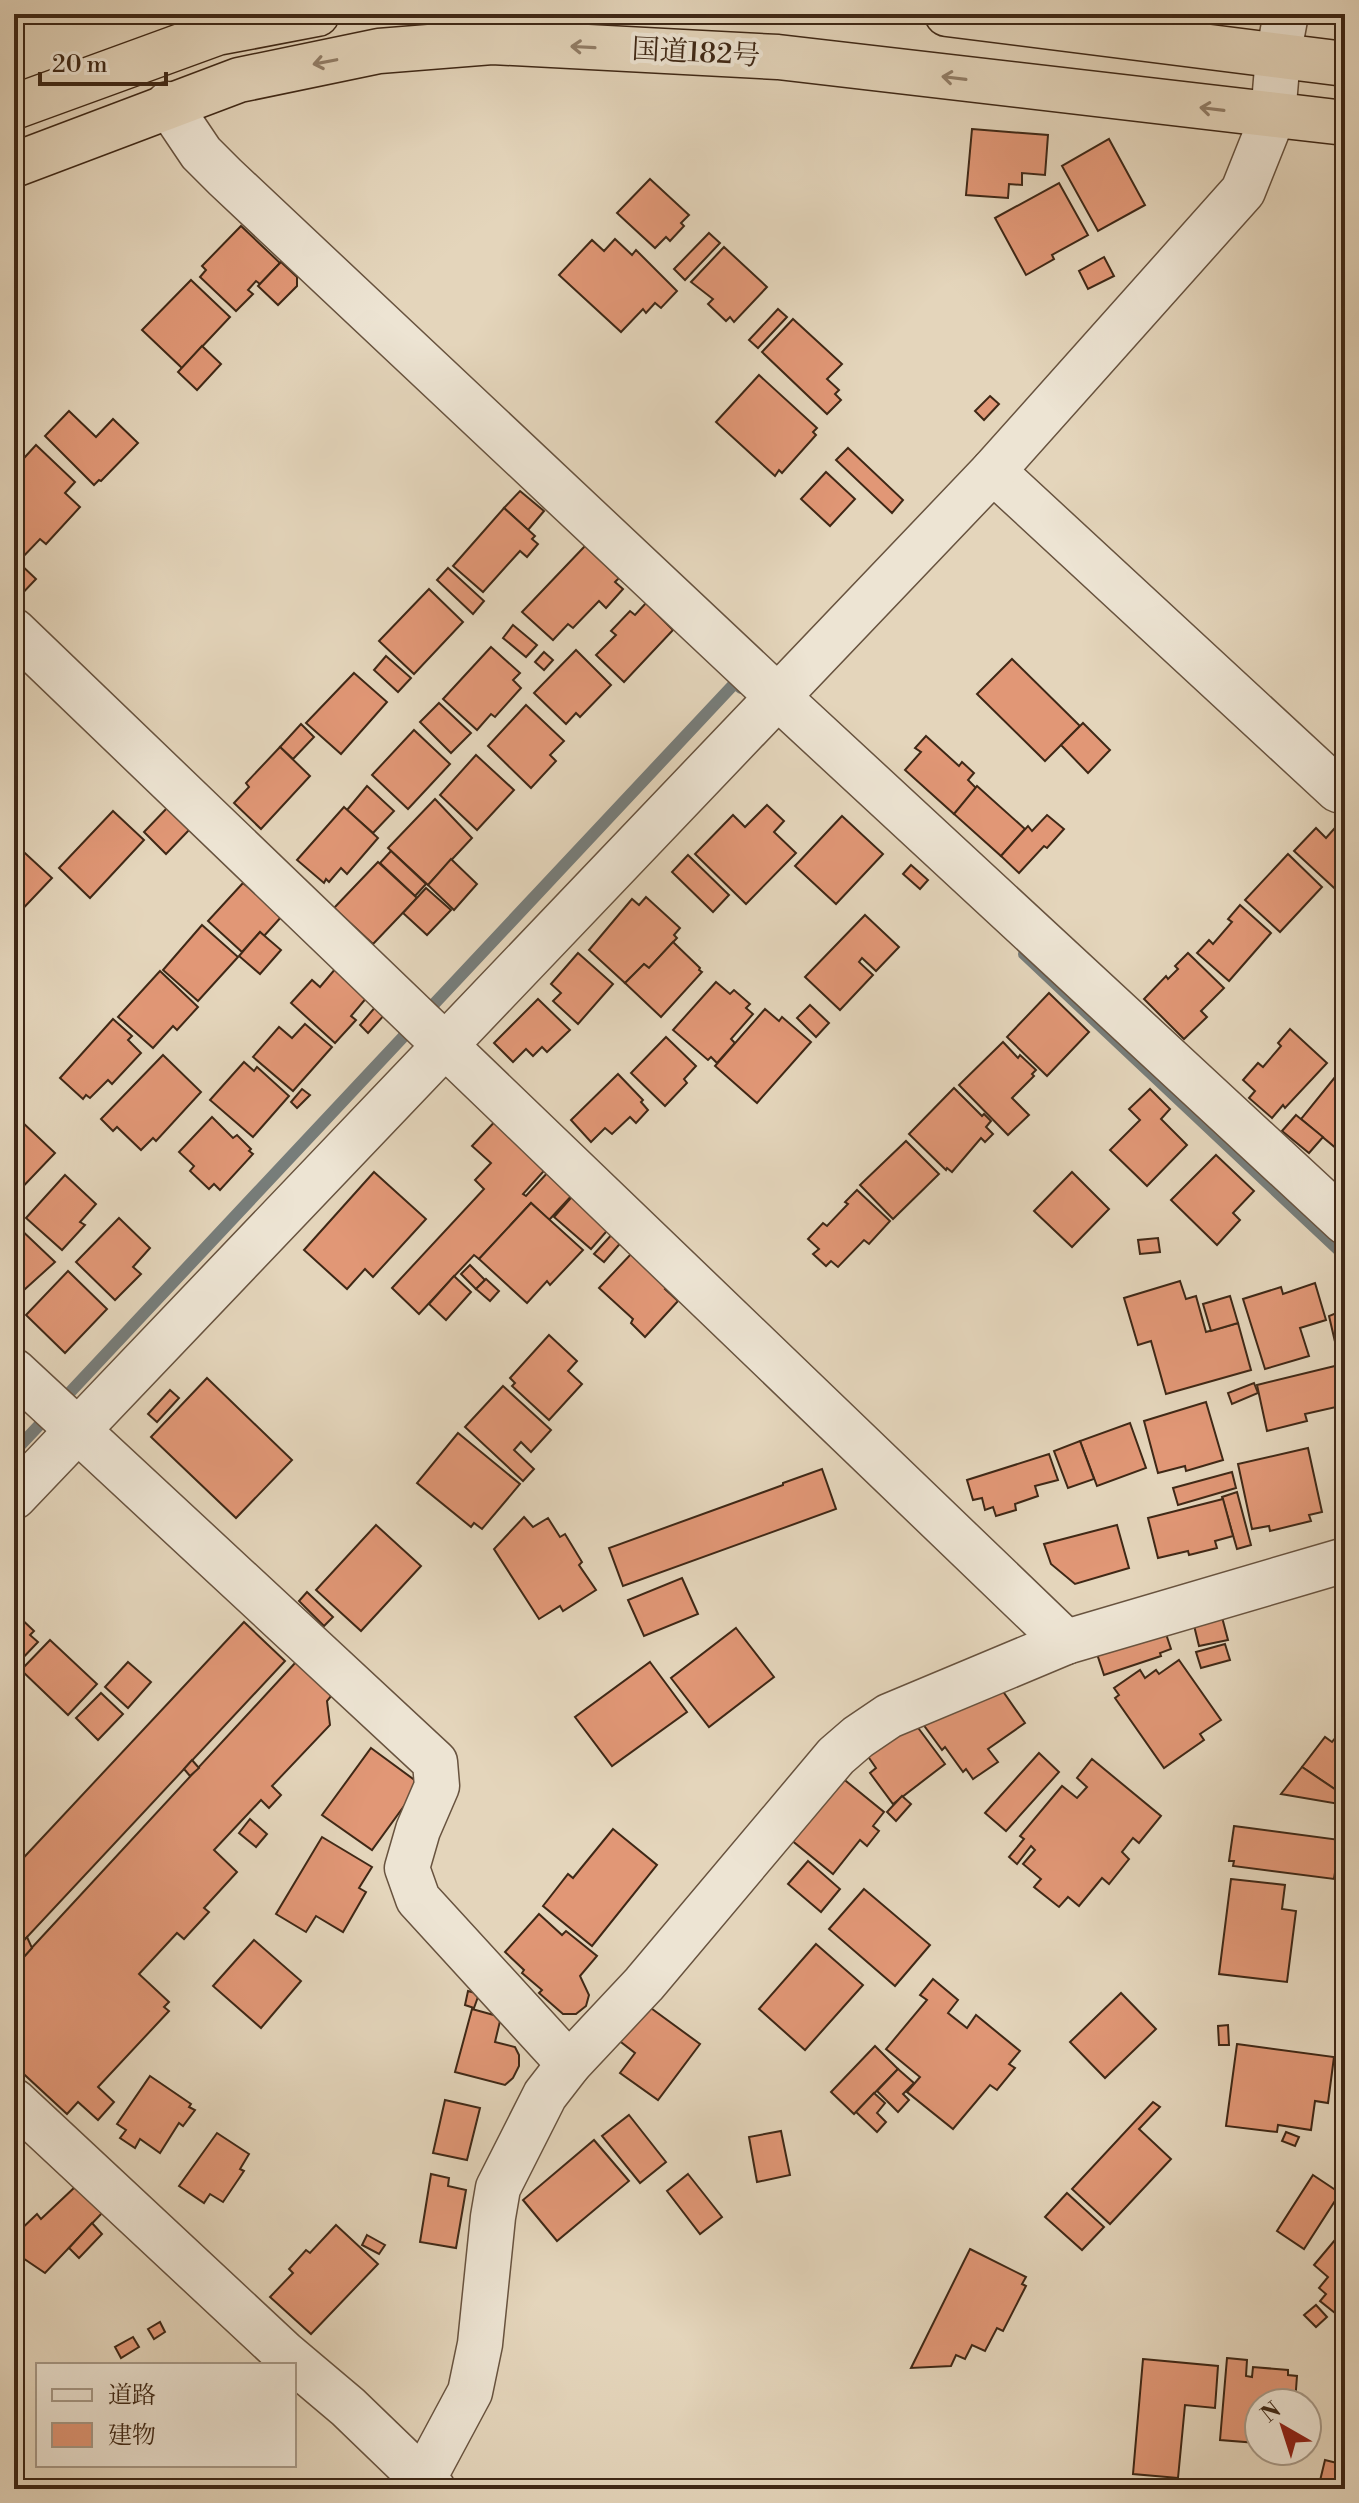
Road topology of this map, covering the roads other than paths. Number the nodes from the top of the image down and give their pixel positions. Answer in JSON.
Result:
{"nodes":[{"id":1,"x":317,"y":14,"type":"edge"},
{"id":2,"x":947,"y":14,"type":"edge"},
{"id":3,"x":1286,"y":14,"type":"edge"},
{"id":4,"x":1278,"y":56,"type":"junction"},
{"id":5,"x":1345,"y":64,"type":"edge"},
{"id":6,"x":168,"y":104,"type":"junction"},
{"id":7,"x":14,"y":107,"type":"edge"},
{"id":8,"x":1273,"y":116,"type":"junction"},
{"id":9,"x":1345,"y":123,"type":"edge"},
{"id":10,"x":14,"y":165,"type":"edge"},
{"id":11,"x":993,"y":471,"type":"junction"},
{"id":12,"x":14,"y":631,"type":"edge"},
{"id":13,"x":778,"y":697,"type":"junction"},
{"id":14,"x":1345,"y":792,"type":"edge"},
{"id":15,"x":427,"y":1026,"type":"junction"},
{"id":16,"x":1345,"y":1222,"type":"edge"},
{"id":17,"x":14,"y":1371,"type":"edge"},
{"id":18,"x":62,"y":1413,"type":"junction"},
{"id":19,"x":14,"y":1497,"type":"edge"},
{"id":20,"x":1345,"y":1560,"type":"edge"},
{"id":21,"x":1066,"y":1642,"type":"junction"},
{"id":22,"x":569,"y":2064,"type":"junction"},
{"id":23,"x":14,"y":2101,"type":"edge"},
{"id":24,"x":296,"y":2363,"type":"edge"},
{"id":25,"x":296,"y":2363,"type":"edge"},
{"id":26,"x":425,"y":2486,"type":"edge"}],
"edges":[{"from":1,"to":7,"type":"highway"},
{"from":2,"to":4,"type":"highway"},
{"from":3,"to":4,"type":"street"},
{"from":4,"to":5,"type":"highway"},
{"from":4,"to":8,"type":"street"},
{"from":8,"to":6,"type":"highway","name":"国道182号","one_way":true},
{"from":6,"to":10,"type":"highway","name":"国道182号"},
{"from":6,"to":13,"type":"street"},
{"from":8,"to":9,"type":"highway","name":"国道182号"},
{"from":8,"to":11,"type":"street"},
{"from":11,"to":13,"type":"street"},
{"from":11,"to":14,"type":"street"},
{"from":12,"to":15,"type":"street"},
{"from":13,"to":15,"type":"street"},
{"from":13,"to":16,"type":"street"},
{"from":15,"to":18,"type":"street"},
{"from":15,"to":21,"type":"street"},
{"from":17,"to":18,"type":"street"},
{"from":18,"to":19,"type":"street"},
{"from":18,"to":22,"type":"street"},
{"from":20,"to":21,"type":"street"},
{"from":21,"to":22,"type":"street"},
{"from":22,"to":26,"type":"street"},
{"from":23,"to":24,"type":"street"},
{"from":25,"to":26,"type":"street"}]}
